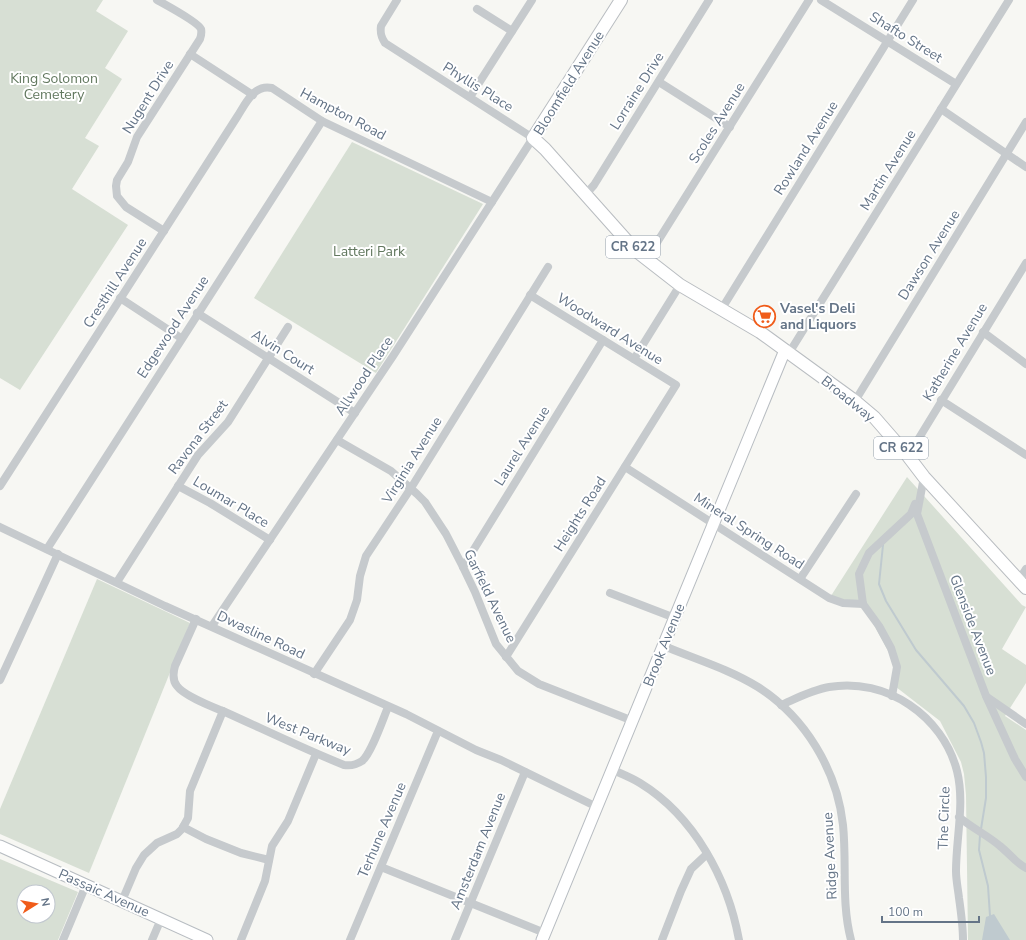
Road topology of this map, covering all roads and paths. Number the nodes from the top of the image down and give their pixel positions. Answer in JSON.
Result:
{"nodes":[{"id":1,"x":157,"y":0,"type":"edge"},
{"id":2,"x":397,"y":0,"type":"edge"},
{"id":3,"x":532,"y":0,"type":"edge"},
{"id":4,"x":621,"y":0,"type":"edge"},
{"id":5,"x":709,"y":0,"type":"edge"},
{"id":6,"x":809,"y":0,"type":"edge"},
{"id":7,"x":821,"y":0,"type":"edge"},
{"id":8,"x":913,"y":0,"type":"edge"},
{"id":9,"x":1009,"y":0,"type":"edge"},
{"id":10,"x":477,"y":9,"type":"dead end"},
{"id":11,"x":512,"y":31,"type":"junction"},
{"id":12,"x":887,"y":41,"type":"junction"},
{"id":13,"x":190,"y":54,"type":"junction"},
{"id":14,"x":659,"y":82,"type":"junction"},
{"id":15,"x":956,"y":84,"type":"junction"},
{"id":16,"x":253,"y":95,"type":"junction"},
{"id":17,"x":470,"y":97,"type":"junction"},
{"id":18,"x":941,"y":109,"type":"junction"},
{"id":19,"x":322,"y":121,"type":"junction"},
{"id":20,"x":1026,"y":122,"type":"edge"},
{"id":21,"x":730,"y":127,"type":"junction"},
{"id":22,"x":533,"y":138,"type":"junction"},
{"id":23,"x":1006,"y":154,"type":"junction"},
{"id":24,"x":1026,"y":167,"type":"edge"},
{"id":25,"x":586,"y":194,"type":"junction"},
{"id":26,"x":492,"y":202,"type":"junction"},
{"id":27,"x":164,"y":231,"type":"junction"},
{"id":28,"x":646,"y":260,"type":"junction"},
{"id":29,"x":1026,"y":263,"type":"edge"},
{"id":30,"x":548,"y":267,"type":"dead end"},
{"id":31,"x":1024,"y":272,"type":"edge"},
{"id":32,"x":680,"y":285,"type":"junction"},
{"id":33,"x":530,"y":294,"type":"junction"},
{"id":34,"x":120,"y":298,"type":"junction"},
{"id":35,"x":721,"y":310,"type":"junction"},
{"id":36,"x":197,"y":313,"type":"junction"},
{"id":37,"x":288,"y":327,"type":"dead end"},
{"id":38,"x":756,"y":330,"type":"joint"},
{"id":39,"x":983,"y":332,"type":"junction"},
{"id":40,"x":182,"y":338,"type":"junction"},
{"id":41,"x":603,"y":340,"type":"junction"},
{"id":42,"x":787,"y":352,"type":"junction"},
{"id":43,"x":268,"y":359,"type":"junction"},
{"id":44,"x":634,"y":359,"type":"junction"},
{"id":45,"x":1026,"y":364,"type":"edge"},
{"id":46,"x":676,"y":385,"type":"joint"},
{"id":47,"x":941,"y":400,"type":"junction"},
{"id":48,"x":855,"y":401,"type":"junction"},
{"id":49,"x":355,"y":413,"type":"junction"},
{"id":50,"x":337,"y":440,"type":"junction"},
{"id":51,"x":1026,"y":455,"type":"edge"},
{"id":52,"x":908,"y":456,"type":"junction"},
{"id":53,"x":625,"y":467,"type":"junction"},
{"id":54,"x":924,"y":477,"type":"junction"},
{"id":55,"x":0,"y":486,"type":"edge"},
{"id":56,"x":178,"y":486,"type":"junction"},
{"id":57,"x":411,"y":488,"type":"junction"},
{"id":58,"x":856,"y":494,"type":"dead end"},
{"id":59,"x":714,"y":524,"type":"junction"},
{"id":60,"x":0,"y":527,"type":"edge"},
{"id":61,"x":270,"y":540,"type":"junction"},
{"id":62,"x":46,"y":549,"type":"junction"},
{"id":63,"x":58,"y":554,"type":"junction"},
{"id":64,"x":463,"y":567,"type":"junction"},
{"id":65,"x":1026,"y":569,"type":"edge"},
{"id":66,"x":800,"y":580,"type":"junction"},
{"id":67,"x":117,"y":582,"type":"junction"},
{"id":68,"x":1022,"y":584,"type":"edge"},
{"id":69,"x":610,"y":593,"type":"dead end"},
{"id":70,"x":863,"y":604,"type":"junction"},
{"id":71,"x":675,"y":618,"type":"junction"},
{"id":72,"x":196,"y":619,"type":"junction"},
{"id":73,"x":212,"y":626,"type":"junction"},
{"id":74,"x":664,"y":646,"type":"junction"},
{"id":75,"x":506,"y":657,"type":"junction"},
{"id":76,"x":314,"y":674,"type":"junction"},
{"id":77,"x":0,"y":680,"type":"edge"},
{"id":78,"x":892,"y":696,"type":"junction"},
{"id":79,"x":986,"y":696,"type":"junction"},
{"id":80,"x":781,"y":705,"type":"junction"},
{"id":81,"x":388,"y":707,"type":"junction"},
{"id":82,"x":223,"y":711,"type":"junction"},
{"id":83,"x":633,"y":721,"type":"junction"},
{"id":84,"x":1026,"y":724,"type":"edge"},
{"id":85,"x":438,"y":731,"type":"junction"},
{"id":86,"x":316,"y":754,"type":"junction"},
{"id":87,"x":613,"y":770,"type":"junction"},
{"id":88,"x":525,"y":772,"type":"junction"},
{"id":89,"x":1026,"y":777,"type":"edge"},
{"id":90,"x":597,"y":807,"type":"junction"},
{"id":91,"x":959,"y":816,"type":"junction"},
{"id":92,"x":183,"y":827,"type":"junction"},
{"id":93,"x":0,"y":846,"type":"edge"},
{"id":94,"x":707,"y":854,"type":"junction"},
{"id":95,"x":270,"y":860,"type":"junction"},
{"id":96,"x":381,"y":867,"type":"junction"},
{"id":97,"x":1026,"y":868,"type":"edge"},
{"id":98,"x":86,"y":884,"type":"junction"},
{"id":99,"x":122,"y":901,"type":"junction"},
{"id":100,"x":470,"y":903,"type":"junction"},
{"id":101,"x":161,"y":919,"type":"junction"},
{"id":102,"x":544,"y":937,"type":"edge"},
{"id":103,"x":63,"y":940,"type":"edge"},
{"id":104,"x":152,"y":940,"type":"edge"},
{"id":105,"x":207,"y":940,"type":"edge"},
{"id":106,"x":241,"y":940,"type":"edge"},
{"id":107,"x":350,"y":940,"type":"edge"},
{"id":108,"x":455,"y":940,"type":"edge"},
{"id":109,"x":662,"y":940,"type":"edge"},
{"id":110,"x":739,"y":940,"type":"edge"},
{"id":111,"x":852,"y":940,"type":"edge"},
{"id":112,"x":963,"y":940,"type":"edge"}],
"edges":[{"from":1,"to":13,"type":"street","name":"Nugent Drive"},
{"from":2,"to":17,"type":"street","name":"Phyllis Place"},
{"from":3,"to":11,"type":"street"},
{"from":4,"to":22,"type":"main road","name":"Bloomfield Avenue"},
{"from":5,"to":14,"type":"street","name":"Lorraine Drive"},
{"from":6,"to":21,"type":"street","name":"Scoles Avenue"},
{"from":7,"to":12,"type":"street","name":"Shafto Street"},
{"from":8,"to":12,"type":"street","name":"Rowland Avenue"},
{"from":9,"to":15,"type":"street","name":"Martin Avenue"},
{"from":10,"to":11,"type":"street"},
{"from":11,"to":17,"type":"street"},
{"from":12,"to":15,"type":"street","name":"Shafto Street"},
{"from":12,"to":35,"type":"street","name":"Rowland Avenue"},
{"from":13,"to":16,"type":"street"},
{"from":13,"to":27,"type":"street","name":"Nugent Drive"},
{"from":14,"to":21,"type":"street"},
{"from":14,"to":25,"type":"street","name":"Lorraine Drive"},
{"from":15,"to":18,"type":"street","name":"Martin Avenue"},
{"from":16,"to":19,"type":"street","name":"Hampton Road"},
{"from":16,"to":27,"type":"street","name":"Cresthill Avenue"},
{"from":17,"to":22,"type":"street","name":"Phyllis Place"},
{"from":18,"to":23,"type":"street"},
{"from":18,"to":42,"type":"street","name":"Martin Avenue"},
{"from":19,"to":26,"type":"street","name":"Hampton Road"},
{"from":19,"to":36,"type":"street","name":"Edgewood Avenue"},
{"from":20,"to":23,"type":"street","name":"Dawson Avenue"},
{"from":21,"to":28,"type":"street","name":"Scoles Avenue"},
{"from":22,"to":25,"type":"main road","name":"Bloomfield Avenue","number":"CR 622"},
{"from":22,"to":26,"type":"street","name":"Allwood Place"},
{"from":23,"to":24,"type":"street"},
{"from":23,"to":48,"type":"street","name":"Dawson Avenue"},
{"from":25,"to":28,"type":"main road","name":"Bloomfield Avenue","number":"CR 622"},
{"from":26,"to":49,"type":"street","name":"Allwood Place"},
{"from":27,"to":34,"type":"street","name":"Cresthill Avenue"},
{"from":28,"to":32,"type":"main road","name":"Bloomfield Avenue","number":"CR 622"},
{"from":29,"to":31,"type":"street","name":"Katherine Avenue"},
{"from":30,"to":33,"type":"street","name":"Virginia Avenue"},
{"from":31,"to":39,"type":"street","name":"Katherine Avenue"},
{"from":32,"to":35,"type":"main road","name":"Bloomfield Avenue","number":"CR 622"},
{"from":32,"to":44,"type":"street"},
{"from":33,"to":41,"type":"street","name":"Woodward Avenue"},
{"from":33,"to":57,"type":"street","name":"Virginia Avenue"},
{"from":34,"to":40,"type":"street"},
{"from":34,"to":55,"type":"street","name":"Cresthill Avenue"},
{"from":35,"to":38,"type":"main road","name":"Bloomfield Avenue","number":"CR 622"},
{"from":36,"to":40,"type":"street","name":"Edgewood Avenue"},
{"from":36,"to":43,"type":"street","name":"Alvin Court"},
{"from":37,"to":43,"type":"street","name":"Ravona Street"},
{"from":38,"to":42,"type":"main road","name":"Broadway","number":"CR 622"},
{"from":39,"to":45,"type":"street"},
{"from":39,"to":47,"type":"street","name":"Katherine Avenue"},
{"from":40,"to":62,"type":"street","name":"Edgewood Avenue"},
{"from":41,"to":44,"type":"street","name":"Woodward Avenue"},
{"from":41,"to":64,"type":"street","name":"Laurel Avenue"},
{"from":42,"to":48,"type":"main road","name":"Broadway","number":"CR 622"},
{"from":42,"to":59,"type":"main road","name":"Brook Avenue"},
{"from":43,"to":49,"type":"street","name":"Alvin Court"},
{"from":43,"to":56,"type":"street","name":"Ravona Street"},
{"from":44,"to":46,"type":"street","name":"Woodward Avenue"},
{"from":46,"to":53,"type":"street","name":"Heights Road"},
{"from":47,"to":51,"type":"street"},
{"from":47,"to":52,"type":"street","name":"Katherine Avenue"},
{"from":48,"to":52,"type":"main road","name":"Broadway","number":"CR 622"},
{"from":49,"to":50,"type":"street","name":"Allwood Place"},
{"from":50,"to":57,"type":"street","name":"Garfield Avenue"},
{"from":50,"to":61,"type":"street","name":"Allwood Place"},
{"from":52,"to":54,"type":"main road","name":"Broadway","number":"CR 622"},
{"from":53,"to":59,"type":"street","name":"Mineral Spring Road"},
{"from":53,"to":75,"type":"street","name":"Heights Road"},
{"from":54,"to":68,"type":"main road","name":"Broadway","number":"CR 622"},
{"from":54,"to":70,"type":"street"},
{"from":54,"to":79,"type":"street","name":"Glenside Avenue"},
{"from":56,"to":61,"type":"street","name":"Loumar Place"},
{"from":56,"to":67,"type":"street","name":"Ravona Street"},
{"from":57,"to":64,"type":"street","name":"Garfield Avenue"},
{"from":57,"to":76,"type":"street","name":"Virginia Avenue"},
{"from":58,"to":66,"type":"street"},
{"from":59,"to":66,"type":"street","name":"Mineral Spring Road"},
{"from":59,"to":71,"type":"main road","name":"Brook Avenue"},
{"from":60,"to":62,"type":"street","name":"Dwasline Road"},
{"from":61,"to":73,"type":"street","name":"Allwood Place"},
{"from":62,"to":63,"type":"street","name":"Dwasline Road"},
{"from":63,"to":67,"type":"street","name":"Dwasline Road"},
{"from":63,"to":77,"type":"street"},
{"from":64,"to":75,"type":"street","name":"Garfield Avenue"},
{"from":65,"to":68,"type":"street"},
{"from":66,"to":70,"type":"street","name":"Mineral Spring Road"},
{"from":67,"to":72,"type":"street","name":"Dwasline Road"},
{"from":69,"to":71,"type":"street"},
{"from":70,"to":78,"type":"street"},
{"from":71,"to":74,"type":"main road","name":"Brook Avenue"},
{"from":72,"to":73,"type":"street","name":"Dwasline Road"},
{"from":72,"to":82,"type":"street","name":"West Parkway"},
{"from":73,"to":76,"type":"street","name":"Dwasline Road"},
{"from":74,"to":80,"type":"street","name":"Ridge Avenue"},
{"from":74,"to":83,"type":"main road","name":"Brook Avenue"},
{"from":75,"to":83,"type":"street","name":"Garfield Avenue"},
{"from":76,"to":81,"type":"street","name":"Dwasline Road"},
{"from":78,"to":80,"type":"street","name":"The Circle"},
{"from":78,"to":91,"type":"street","name":"The Circle"},
{"from":79,"to":84,"type":"street"},
{"from":79,"to":89,"type":"street","name":"Glenside Avenue"},
{"from":80,"to":111,"type":"street","name":"Ridge Avenue"},
{"from":81,"to":85,"type":"street","name":"Dwasline Road"},
{"from":81,"to":86,"type":"street","name":"West Parkway"},
{"from":82,"to":86,"type":"street","name":"West Parkway"},
{"from":82,"to":92,"type":"street"},
{"from":83,"to":87,"type":"main road","name":"Brook Avenue"},
{"from":85,"to":88,"type":"street","name":"Dwasline Road"},
{"from":85,"to":96,"type":"street","name":"Terhune Avenue"},
{"from":86,"to":95,"type":"street"},
{"from":87,"to":90,"type":"main road","name":"Brook Avenue"},
{"from":87,"to":94,"type":"street"},
{"from":88,"to":90,"type":"street","name":"Dwasline Road"},
{"from":88,"to":100,"type":"street","name":"Amsterdam Avenue"},
{"from":90,"to":102,"type":"main road","name":"Brook Avenue"},
{"from":91,"to":97,"type":"street"},
{"from":91,"to":112,"type":"street","name":"The Circle"},
{"from":92,"to":95,"type":"street"},
{"from":92,"to":99,"type":"street"},
{"from":93,"to":98,"type":"main road","name":"Passaic Avenue"},
{"from":94,"to":109,"type":"street"},
{"from":94,"to":110,"type":"street"},
{"from":95,"to":106,"type":"street"},
{"from":96,"to":100,"type":"street"},
{"from":96,"to":107,"type":"street","name":"Terhune Avenue"},
{"from":98,"to":99,"type":"main road","name":"Passaic Avenue"},
{"from":98,"to":103,"type":"street"},
{"from":99,"to":101,"type":"main road","name":"Passaic Avenue"},
{"from":100,"to":102,"type":"street"},
{"from":100,"to":108,"type":"street","name":"Amsterdam Avenue"},
{"from":101,"to":104,"type":"street"},
{"from":101,"to":105,"type":"main road","name":"Passaic Avenue"}]}
